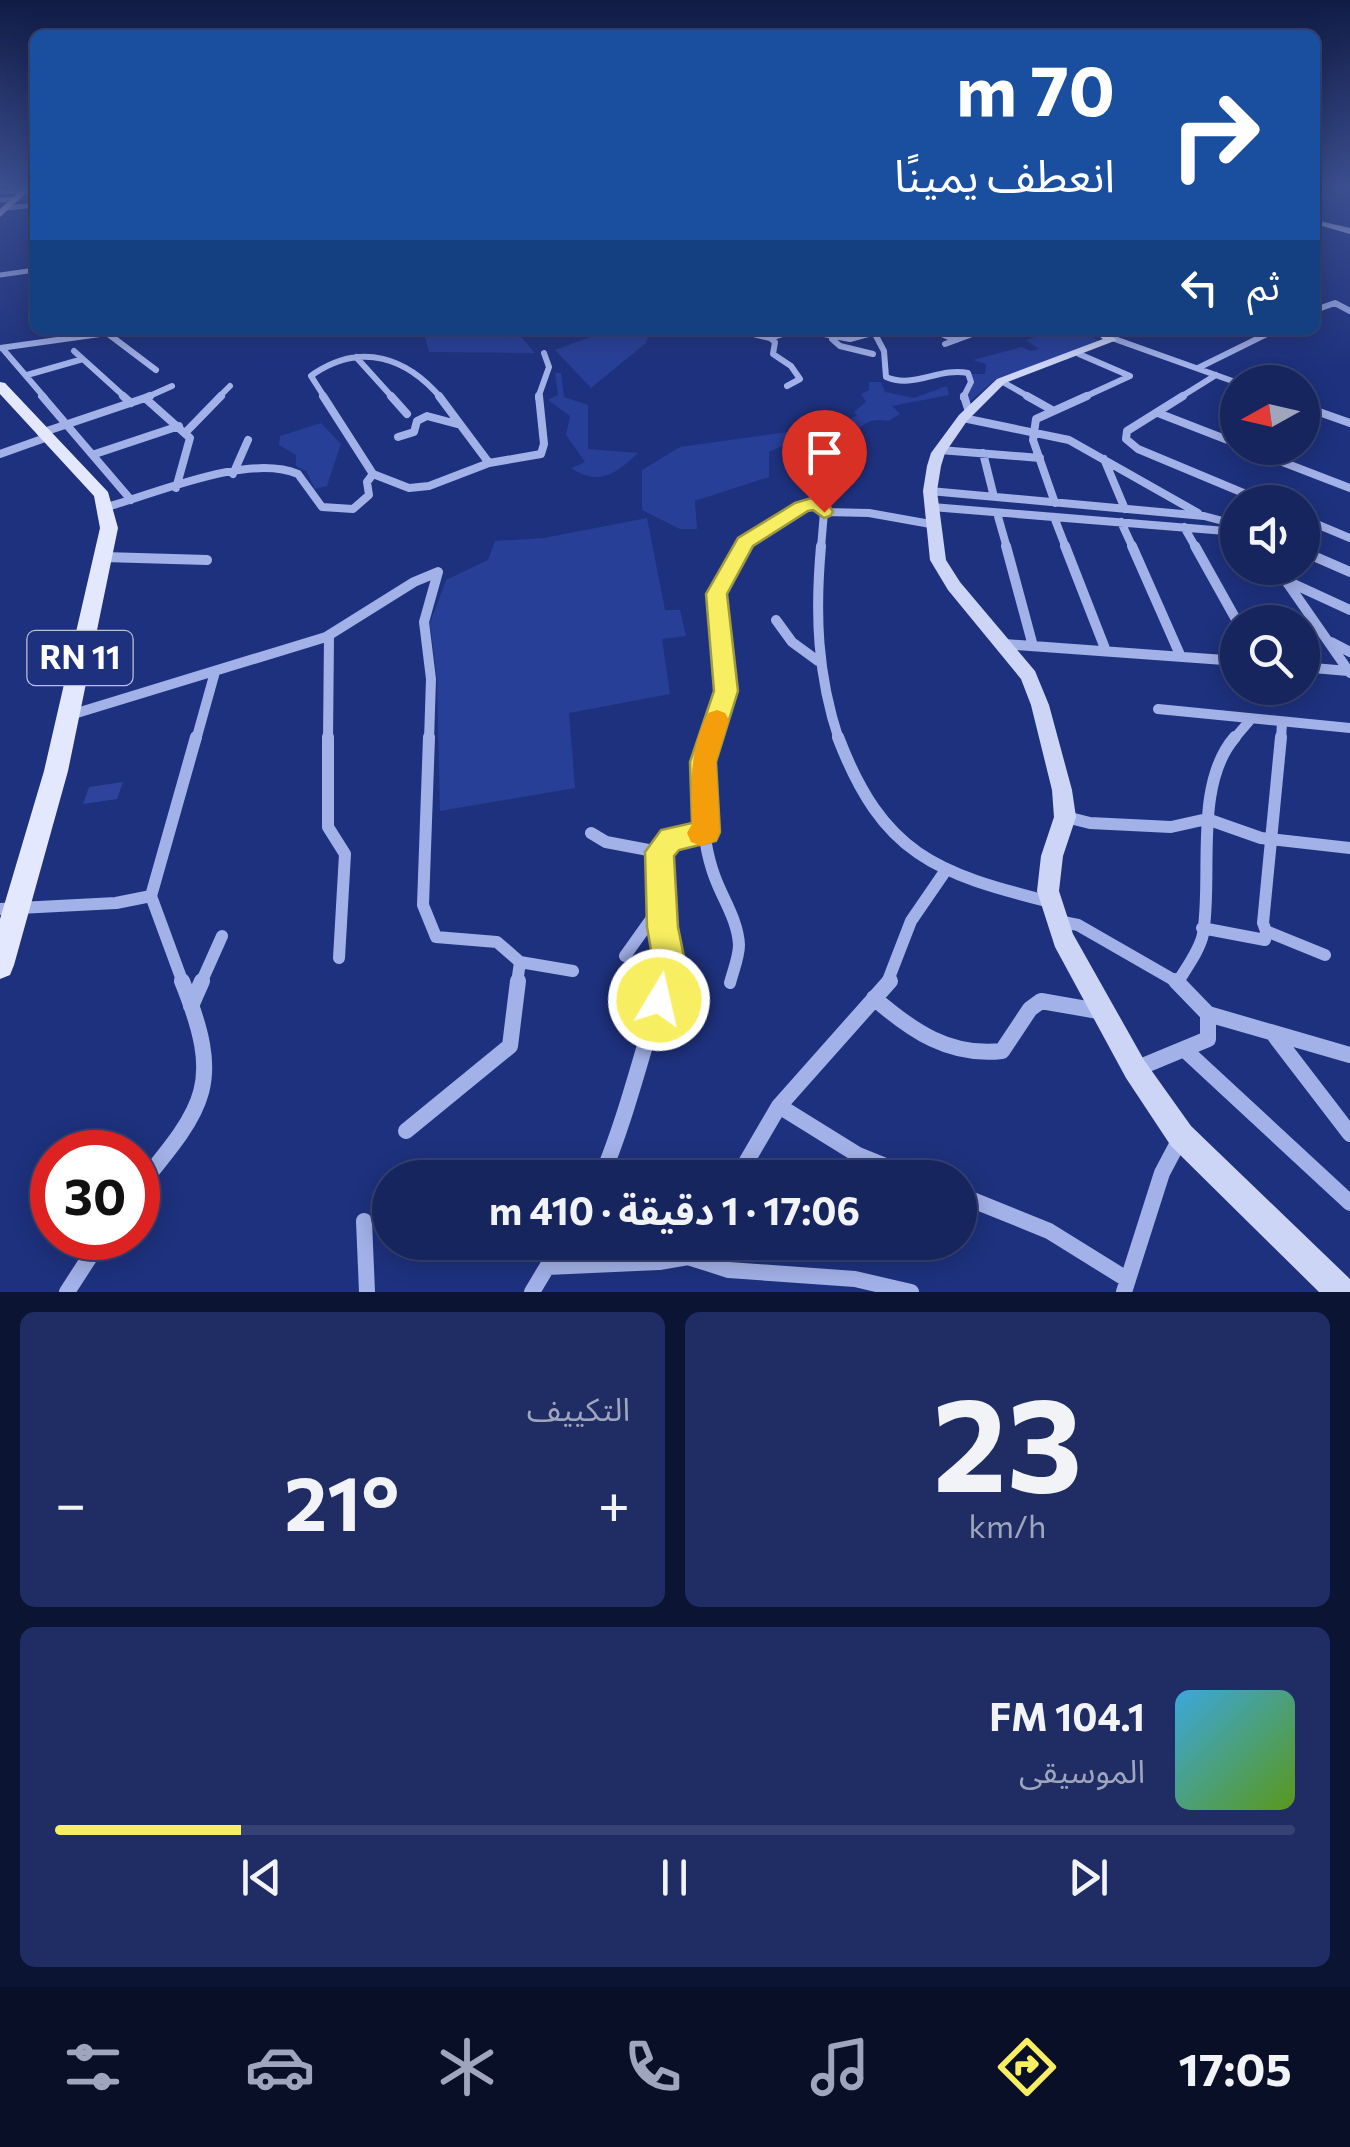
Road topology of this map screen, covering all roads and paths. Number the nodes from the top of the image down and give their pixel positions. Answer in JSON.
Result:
{"nodes":[{"id":1,"x":30,"y":271,"type":"edge"},
{"id":2,"x":0,"y":275,"type":"edge"},
{"id":3,"x":1343,"y":299,"type":"dead end"},
{"id":4,"x":1334,"y":302,"type":"junction"},
{"id":5,"x":1320,"y":308,"type":"edge"},
{"id":6,"x":1350,"y":312,"type":"edge"},
{"id":7,"x":102,"y":335,"type":"edge"},
{"id":8,"x":111,"y":335,"type":"edge"},
{"id":9,"x":758,"y":335,"type":"edge"},
{"id":10,"x":781,"y":335,"type":"edge"},
{"id":11,"x":820,"y":335,"type":"edge"},
{"id":12,"x":854,"y":335,"type":"edge"},
{"id":13,"x":878,"y":335,"type":"edge"},
{"id":14,"x":944,"y":335,"type":"edge"},
{"id":15,"x":970,"y":335,"type":"edge"},
{"id":16,"x":1105,"y":335,"type":"edge"},
{"id":17,"x":1107,"y":335,"type":"edge"},
{"id":18,"x":1265,"y":335,"type":"edge"},
{"id":19,"x":770,"y":338,"type":"junction"},
{"id":20,"x":832,"y":338,"type":"junction"},
{"id":21,"x":956,"y":340,"type":"junction"},
{"id":22,"x":945,"y":344,"type":"dead end"},
{"id":23,"x":1,"y":348,"type":"edge"},
{"id":24,"x":74,"y":351,"type":"dead end"},
{"id":25,"x":544,"y":353,"type":"dead end"},
{"id":26,"x":873,"y":354,"type":"dead end"},
{"id":27,"x":1079,"y":354,"type":"junction"},
{"id":28,"x":356,"y":356,"type":"junction"},
{"id":29,"x":83,"y":359,"type":"junction"},
{"id":30,"x":1198,"y":368,"type":"junction"},
{"id":31,"x":156,"y":370,"type":"dead end"},
{"id":32,"x":28,"y":375,"type":"junction"},
{"id":33,"x":1216,"y":375,"type":"junction"},
{"id":34,"x":1220,"y":376,"type":"edge"},
{"id":35,"x":1001,"y":381,"type":"junction"},
{"id":36,"x":0,"y":386,"type":"edge"},
{"id":37,"x":172,"y":386,"type":"dead end"},
{"id":38,"x":230,"y":386,"type":"dead end"},
{"id":39,"x":788,"y":386,"type":"dead end"},
{"id":40,"x":145,"y":398,"type":"junction"},
{"id":41,"x":132,"y":403,"type":"junction"},
{"id":42,"x":1052,"y":410,"type":"junction"},
{"id":43,"x":1320,"y":412,"type":"edge"},
{"id":44,"x":1158,"y":413,"type":"junction"},
{"id":45,"x":407,"y":414,"type":"dead end"},
{"id":46,"x":966,"y":415,"type":"junction"},
{"id":47,"x":1350,"y":423,"type":"edge"},
{"id":48,"x":67,"y":424,"type":"junction"},
{"id":49,"x":457,"y":424,"type":"junction"},
{"id":50,"x":183,"y":429,"type":"junction"},
{"id":51,"x":1032,"y":431,"type":"junction"},
{"id":52,"x":43,"y":435,"type":"junction"},
{"id":53,"x":398,"y":437,"type":"dead end"},
{"id":54,"x":1220,"y":437,"type":"edge"},
{"id":55,"x":248,"y":440,"type":"dead end"},
{"id":56,"x":822,"y":442,"type":"dead end"},
{"id":57,"x":940,"y":450,"type":"junction"},
{"id":58,"x":0,"y":454,"type":"edge"},
{"id":59,"x":95,"y":454,"type":"junction"},
{"id":60,"x":983,"y":454,"type":"junction"},
{"id":61,"x":1040,"y":458,"type":"junction"},
{"id":62,"x":1104,"y":458,"type":"junction"},
{"id":63,"x":488,"y":463,"type":"junction"},
{"id":64,"x":1290,"y":465,"type":"edge"},
{"id":65,"x":233,"y":474,"type":"junction"},
{"id":66,"x":372,"y":474,"type":"junction"},
{"id":67,"x":1226,"y":485,"type":"edge"},
{"id":68,"x":176,"y":488,"type":"junction"},
{"id":69,"x":1350,"y":488,"type":"edge"},
{"id":70,"x":994,"y":497,"type":"junction"},
{"id":71,"x":131,"y":500,"type":"junction"},
{"id":72,"x":1054,"y":503,"type":"junction"},
{"id":73,"x":106,"y":507,"type":"junction"},
{"id":74,"x":821,"y":507,"type":"junction"},
{"id":75,"x":933,"y":507,"type":"junction"},
{"id":76,"x":1125,"y":509,"type":"junction"},
{"id":77,"x":997,"y":513,"type":"junction"},
{"id":78,"x":1204,"y":516,"type":"junction"},
{"id":79,"x":1054,"y":517,"type":"junction"},
{"id":80,"x":1121,"y":522,"type":"junction"},
{"id":81,"x":1220,"y":522,"type":"edge"},
{"id":82,"x":1320,"y":526,"type":"edge"},
{"id":83,"x":1184,"y":528,"type":"junction"},
{"id":84,"x":1220,"y":529,"type":"edge"},
{"id":85,"x":1348,"y":534,"type":"edge"},
{"id":86,"x":104,"y":557,"type":"junction"},
{"id":87,"x":1320,"y":559,"type":"edge"},
{"id":88,"x":207,"y":560,"type":"dead end"},
{"id":89,"x":1350,"y":572,"type":"edge"},
{"id":90,"x":1290,"y":585,"type":"edge"},
{"id":91,"x":1297,"y":585,"type":"edge"},
{"id":92,"x":1228,"y":605,"type":"edge"},
{"id":93,"x":1350,"y":610,"type":"edge"},
{"id":94,"x":776,"y":620,"type":"dead end"},
{"id":95,"x":329,"y":636,"type":"junction"},
{"id":96,"x":1330,"y":642,"type":"junction"},
{"id":97,"x":1004,"y":644,"type":"junction"},
{"id":98,"x":1033,"y":646,"type":"junction"},
{"id":99,"x":1106,"y":651,"type":"junction"},
{"id":100,"x":1350,"y":652,"type":"edge"},
{"id":101,"x":1181,"y":657,"type":"junction"},
{"id":102,"x":1220,"y":660,"type":"edge"},
{"id":103,"x":818,"y":661,"type":"junction"},
{"id":104,"x":1320,"y":669,"type":"edge"},
{"id":105,"x":215,"y":672,"type":"junction"},
{"id":106,"x":1349,"y":672,"type":"edge"},
{"id":107,"x":1158,"y":709,"type":"dead end"},
{"id":108,"x":66,"y":716,"type":"junction"},
{"id":109,"x":1251,"y":719,"type":"junction"},
{"id":110,"x":1282,"y":722,"type":"junction"},
{"id":111,"x":1350,"y":728,"type":"edge"},
{"id":112,"x":1065,"y":817,"type":"junction"},
{"id":113,"x":1207,"y":819,"type":"junction"},
{"id":114,"x":706,"y":832,"type":"junction"},
{"id":115,"x":591,"y":833,"type":"dead end"},
{"id":116,"x":1274,"y":839,"type":"junction"},
{"id":117,"x":1350,"y":848,"type":"edge"},
{"id":118,"x":659,"y":852,"type":"junction"},
{"id":119,"x":946,"y":870,"type":"junction"},
{"id":120,"x":151,"y":896,"type":"junction"},
{"id":121,"x":663,"y":903,"type":"junction"},
{"id":122,"x":10,"y":909,"type":"edge"},
{"id":123,"x":1053,"y":911,"type":"junction"},
{"id":124,"x":1202,"y":928,"type":"junction"},
{"id":125,"x":1266,"y":931,"type":"junction"},
{"id":126,"x":222,"y":936,"type":"dead end"},
{"id":127,"x":1324,"y":955,"type":"dead end"},
{"id":128,"x":625,"y":956,"type":"dead end"},
{"id":129,"x":339,"y":958,"type":"dead end"},
{"id":130,"x":520,"y":962,"type":"junction"},
{"id":131,"x":0,"y":965,"type":"edge"},
{"id":132,"x":574,"y":971,"type":"dead end"},
{"id":133,"x":1178,"y":982,"type":"junction"},
{"id":134,"x":730,"y":984,"type":"dead end"},
{"id":135,"x":874,"y":998,"type":"junction"},
{"id":136,"x":191,"y":1007,"type":"junction"},
{"id":137,"x":1104,"y":1012,"type":"junction"},
{"id":138,"x":1208,"y":1014,"type":"junction"},
{"id":139,"x":1274,"y":1035,"type":"junction"},
{"id":140,"x":1186,"y":1051,"type":"junction"},
{"id":141,"x":1350,"y":1055,"type":"edge"},
{"id":142,"x":1136,"y":1069,"type":"junction"},
{"id":143,"x":779,"y":1106,"type":"junction"},
{"id":144,"x":406,"y":1131,"type":"dead end"},
{"id":145,"x":1350,"y":1134,"type":"edge"},
{"id":146,"x":1181,"y":1136,"type":"junction"},
{"id":147,"x":160,"y":1159,"type":"edge"},
{"id":148,"x":609,"y":1160,"type":"edge"},
{"id":149,"x":748,"y":1160,"type":"edge"},
{"id":150,"x":871,"y":1160,"type":"edge"},
{"id":151,"x":977,"y":1202,"type":"edge"},
{"id":152,"x":1350,"y":1202,"type":"edge"},
{"id":153,"x":364,"y":1221,"type":"dead end"},
{"id":154,"x":87,"y":1260,"type":"edge"},
{"id":155,"x":602,"y":1260,"type":"edge"},
{"id":156,"x":660,"y":1262,"type":"joint"},
{"id":157,"x":602,"y":1264,"type":"junction"},
{"id":158,"x":844,"y":1286,"type":"edge"},
{"id":159,"x":1126,"y":1286,"type":"edge"},
{"id":160,"x":66,"y":1292,"type":"edge"},
{"id":161,"x":367,"y":1292,"type":"edge"},
{"id":162,"x":532,"y":1292,"type":"edge"},
{"id":163,"x":911,"y":1292,"type":"edge"},
{"id":164,"x":1340,"y":1292,"type":"edge"}],
"edges":[{"from":1,"to":2,"type":"street"},
{"from":3,"to":4,"type":"street"},
{"from":4,"to":5,"type":"street"},
{"from":4,"to":6,"type":"street"},
{"from":7,"to":23,"type":"street"},
{"from":8,"to":31,"type":"street"},
{"from":9,"to":19,"type":"street"},
{"from":10,"to":19,"type":"street"},
{"from":11,"to":20,"type":"street"},
{"from":12,"to":20,"type":"street"},
{"from":13,"to":46,"type":"street"},
{"from":14,"to":21,"type":"street"},
{"from":15,"to":21,"type":"street"},
{"from":16,"to":27,"type":"street"},
{"from":17,"to":30,"type":"street"},
{"from":18,"to":30,"type":"street"},
{"from":19,"to":39,"type":"street"},
{"from":20,"to":26,"type":"street"},
{"from":21,"to":22,"type":"street"},
{"from":23,"to":32,"type":"street"},
{"from":24,"to":29,"type":"street"},
{"from":25,"to":63,"type":"street"},
{"from":27,"to":35,"type":"street"},
{"from":27,"to":42,"type":"street"},
{"from":28,"to":45,"type":"street"},
{"from":28,"to":49,"type":"street"},
{"from":28,"to":66,"type":"street"},
{"from":29,"to":32,"type":"street"},
{"from":29,"to":41,"type":"street"},
{"from":30,"to":33,"type":"street"},
{"from":32,"to":48,"type":"street"},
{"from":33,"to":34,"type":"street"},
{"from":33,"to":44,"type":"street"},
{"from":35,"to":42,"type":"street"},
{"from":35,"to":46,"type":"street"},
{"from":36,"to":52,"type":"main road"},
{"from":37,"to":40,"type":"street"},
{"from":38,"to":50,"type":"street"},
{"from":40,"to":41,"type":"street"},
{"from":40,"to":50,"type":"street"},
{"from":41,"to":48,"type":"street"},
{"from":42,"to":51,"type":"street"},
{"from":43,"to":47,"type":"street"},
{"from":44,"to":54,"type":"street"},
{"from":44,"to":67,"type":"street"},
{"from":46,"to":51,"type":"street"},
{"from":46,"to":57,"type":"street"},
{"from":48,"to":52,"type":"street"},
{"from":48,"to":59,"type":"street"},
{"from":49,"to":53,"type":"street"},
{"from":49,"to":63,"type":"street"},
{"from":50,"to":59,"type":"street"},
{"from":50,"to":68,"type":"street"},
{"from":51,"to":61,"type":"street"},
{"from":51,"to":62,"type":"street"},
{"from":52,"to":58,"type":"street"},
{"from":52,"to":73,"type":"main road"},
{"from":55,"to":65,"type":"street"},
{"from":56,"to":74,"type":"street"},
{"from":57,"to":60,"type":"street"},
{"from":57,"to":75,"type":"street"},
{"from":59,"to":71,"type":"street"},
{"from":60,"to":61,"type":"street"},
{"from":60,"to":70,"type":"street"},
{"from":61,"to":72,"type":"street"},
{"from":62,"to":76,"type":"street"},
{"from":62,"to":78,"type":"street"},
{"from":63,"to":66,"type":"street"},
{"from":64,"to":69,"type":"street"},
{"from":65,"to":66,"type":"street"},
{"from":65,"to":68,"type":"street"},
{"from":68,"to":71,"type":"street"},
{"from":70,"to":72,"type":"street"},
{"from":70,"to":75,"type":"street"},
{"from":71,"to":73,"type":"street"},
{"from":72,"to":76,"type":"street"},
{"from":73,"to":86,"type":"main road","number":"RN 11"},
{"from":74,"to":75,"type":"street"},
{"from":74,"to":103,"type":"street"},
{"from":74,"to":114,"type":"street"},
{"from":75,"to":77,"type":"street"},
{"from":75,"to":97,"type":"street"},
{"from":76,"to":78,"type":"street"},
{"from":77,"to":79,"type":"street"},
{"from":77,"to":98,"type":"street"},
{"from":78,"to":81,"type":"street"},
{"from":79,"to":80,"type":"street"},
{"from":79,"to":99,"type":"street"},
{"from":80,"to":83,"type":"street"},
{"from":80,"to":101,"type":"street"},
{"from":82,"to":85,"type":"street"},
{"from":83,"to":84,"type":"street"},
{"from":83,"to":92,"type":"street"},
{"from":86,"to":88,"type":"street"},
{"from":86,"to":108,"type":"main road","number":"RN 11"},
{"from":87,"to":89,"type":"street"},
{"from":90,"to":96,"type":"street"},
{"from":91,"to":93,"type":"street"},
{"from":94,"to":103,"type":"street"},
{"from":95,"to":105,"type":"street"},
{"from":95,"to":129,"type":"street"},
{"from":95,"to":130,"type":"street"},
{"from":96,"to":100,"type":"street"},
{"from":96,"to":106,"type":"street"},
{"from":97,"to":98,"type":"street"},
{"from":97,"to":112,"type":"street"},
{"from":98,"to":99,"type":"street"},
{"from":99,"to":101,"type":"street"},
{"from":101,"to":102,"type":"street"},
{"from":103,"to":119,"type":"street"},
{"from":104,"to":106,"type":"street"},
{"from":105,"to":108,"type":"street"},
{"from":105,"to":120,"type":"street"},
{"from":107,"to":109,"type":"street"},
{"from":108,"to":122,"type":"main road","number":"RN 11"},
{"from":109,"to":110,"type":"street"},
{"from":109,"to":113,"type":"street"},
{"from":110,"to":111,"type":"street"},
{"from":110,"to":116,"type":"street"},
{"from":112,"to":113,"type":"street"},
{"from":112,"to":123,"type":"street"},
{"from":113,"to":116,"type":"street"},
{"from":113,"to":124,"type":"street"},
{"from":114,"to":118,"type":"street"},
{"from":114,"to":134,"type":"street"},
{"from":115,"to":118,"type":"street"},
{"from":116,"to":117,"type":"street"},
{"from":116,"to":125,"type":"street"},
{"from":118,"to":121,"type":"street"},
{"from":119,"to":123,"type":"street"},
{"from":119,"to":135,"type":"street"},
{"from":120,"to":122,"type":"street"},
{"from":120,"to":136,"type":"street"},
{"from":121,"to":128,"type":"street"},
{"from":121,"to":148,"type":"street"},
{"from":122,"to":131,"type":"main road","number":"RN 11"},
{"from":123,"to":133,"type":"street"},
{"from":123,"to":137,"type":"street"},
{"from":124,"to":125,"type":"street"},
{"from":124,"to":133,"type":"street"},
{"from":125,"to":127,"type":"street"},
{"from":126,"to":136,"type":"street"},
{"from":130,"to":132,"type":"street"},
{"from":130,"to":144,"type":"street"},
{"from":133,"to":138,"type":"street"},
{"from":135,"to":137,"type":"street"},
{"from":135,"to":143,"type":"street"},
{"from":136,"to":147,"type":"street"},
{"from":137,"to":142,"type":"street"},
{"from":138,"to":139,"type":"street"},
{"from":138,"to":140,"type":"street"},
{"from":139,"to":141,"type":"street"},
{"from":139,"to":145,"type":"street"},
{"from":140,"to":142,"type":"street"},
{"from":140,"to":152,"type":"street"},
{"from":142,"to":146,"type":"street"},
{"from":143,"to":149,"type":"street"},
{"from":143,"to":150,"type":"street"},
{"from":146,"to":159,"type":"street"},
{"from":146,"to":164,"type":"street"},
{"from":151,"to":159,"type":"street"},
{"from":153,"to":161,"type":"street"},
{"from":154,"to":160,"type":"street"},
{"from":155,"to":157,"type":"street"},
{"from":156,"to":157,"type":"street"},
{"from":156,"to":158,"type":"street"},
{"from":157,"to":162,"type":"street"},
{"from":158,"to":163,"type":"street"}]}
